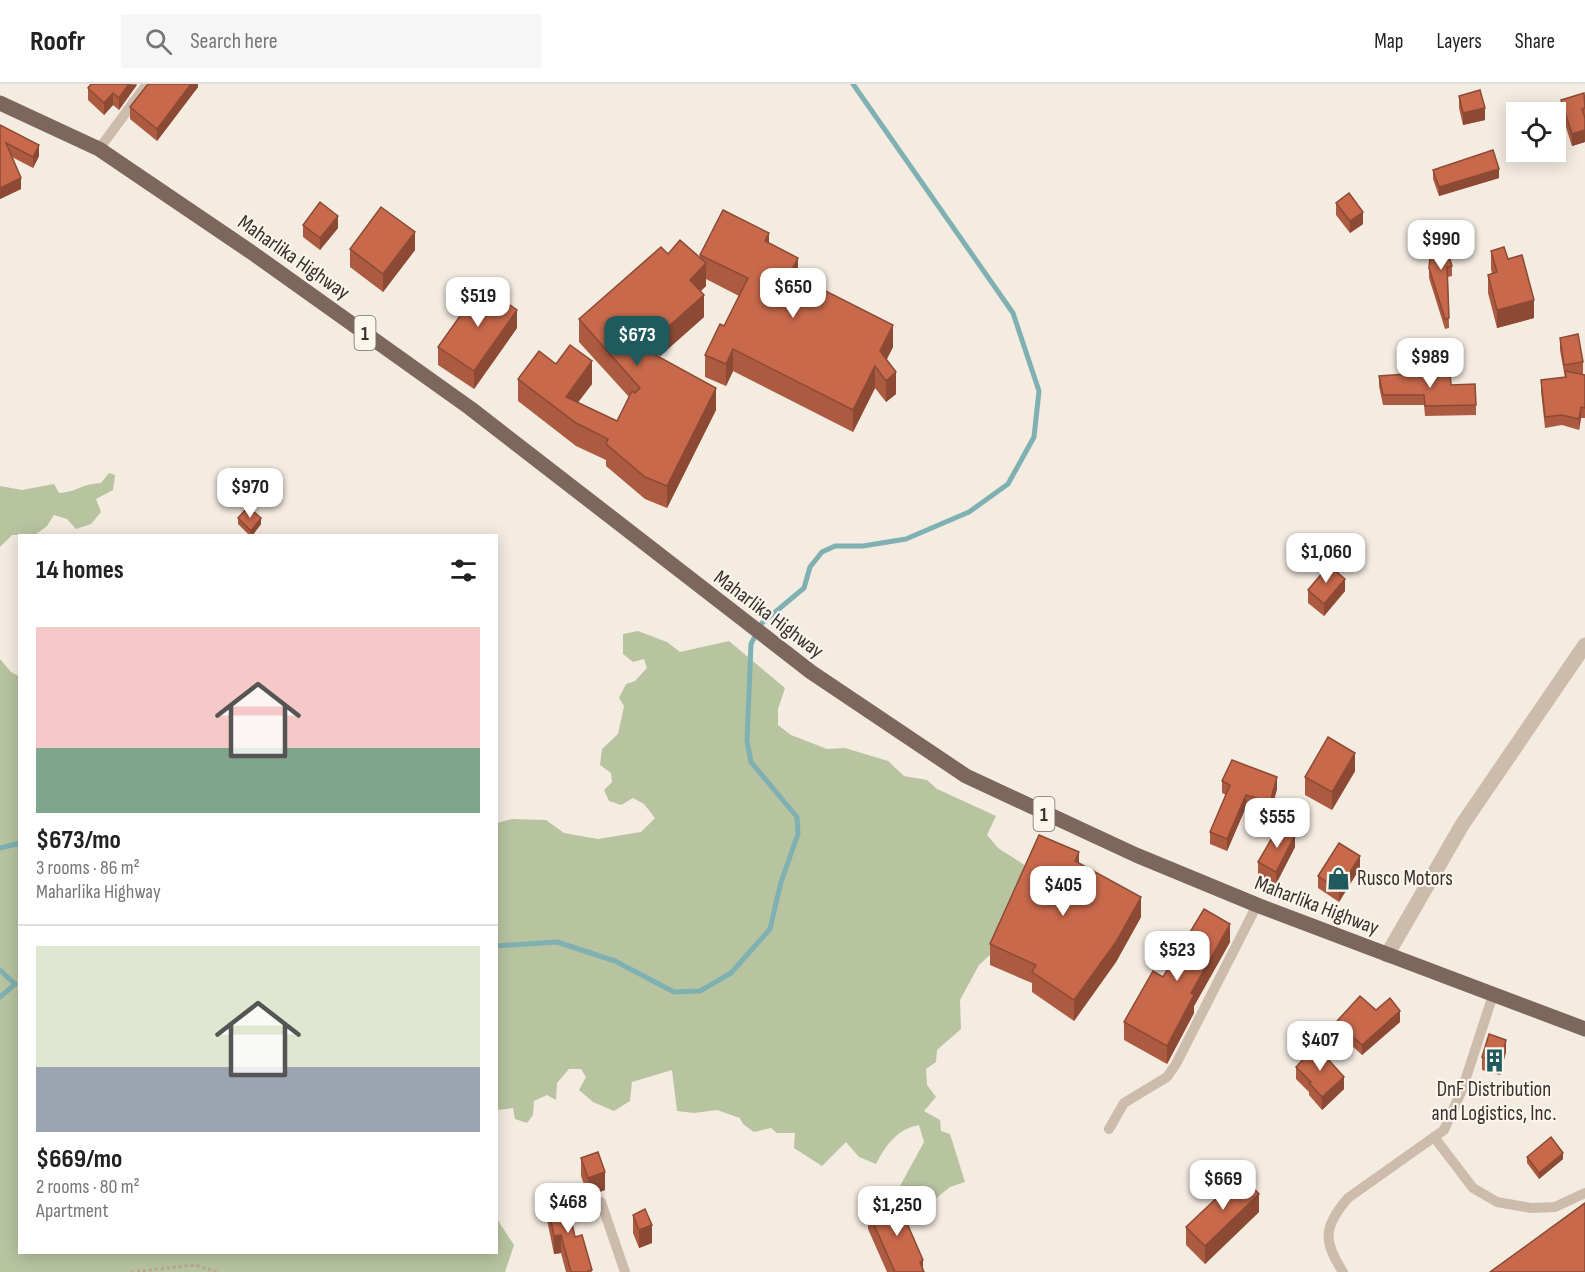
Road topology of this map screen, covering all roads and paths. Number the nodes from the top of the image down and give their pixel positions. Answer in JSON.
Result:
{"nodes":[{"id":1,"x":147,"y":84,"type":"edge"},
{"id":2,"x":0,"y":103,"type":"edge"},
{"id":3,"x":99,"y":149,"type":"junction"},
{"id":4,"x":1585,"y":645,"type":"edge"},
{"id":5,"x":1257,"y":905,"type":"junction"},
{"id":6,"x":1387,"y":955,"type":"junction"},
{"id":7,"x":1493,"y":995,"type":"junction"},
{"id":8,"x":1585,"y":1029,"type":"edge"},
{"id":9,"x":1109,"y":1129,"type":"dead end"},
{"id":10,"x":1434,"y":1137,"type":"junction"},
{"id":11,"x":1585,"y":1193,"type":"edge"},
{"id":12,"x":601,"y":1202,"type":"dead end"},
{"id":13,"x":131,"y":1272,"type":"edge"},
{"id":14,"x":217,"y":1272,"type":"edge"},
{"id":15,"x":625,"y":1272,"type":"edge"},
{"id":16,"x":1343,"y":1272,"type":"edge"}],
"edges":[{"from":1,"to":3,"type":"lane"},
{"from":2,"to":3,"type":"main road","name":"Maharlika Highway","number":"1"},
{"from":3,"to":5,"type":"main road","name":"Maharlika Highway","number":"1"},
{"from":4,"to":6,"type":"street"},
{"from":5,"to":6,"type":"main road","name":"Maharlika Highway","number":"1"},
{"from":5,"to":9,"type":"lane"},
{"from":6,"to":7,"type":"main road","name":"Maharlika Highway","number":"1"},
{"from":7,"to":8,"type":"main road","name":"Maharlika Highway","number":"1"},
{"from":7,"to":10,"type":"lane"},
{"from":10,"to":11,"type":"lane"},
{"from":10,"to":16,"type":"lane"},
{"from":12,"to":15,"type":"lane"},
{"from":13,"to":14,"type":"path"}]}
